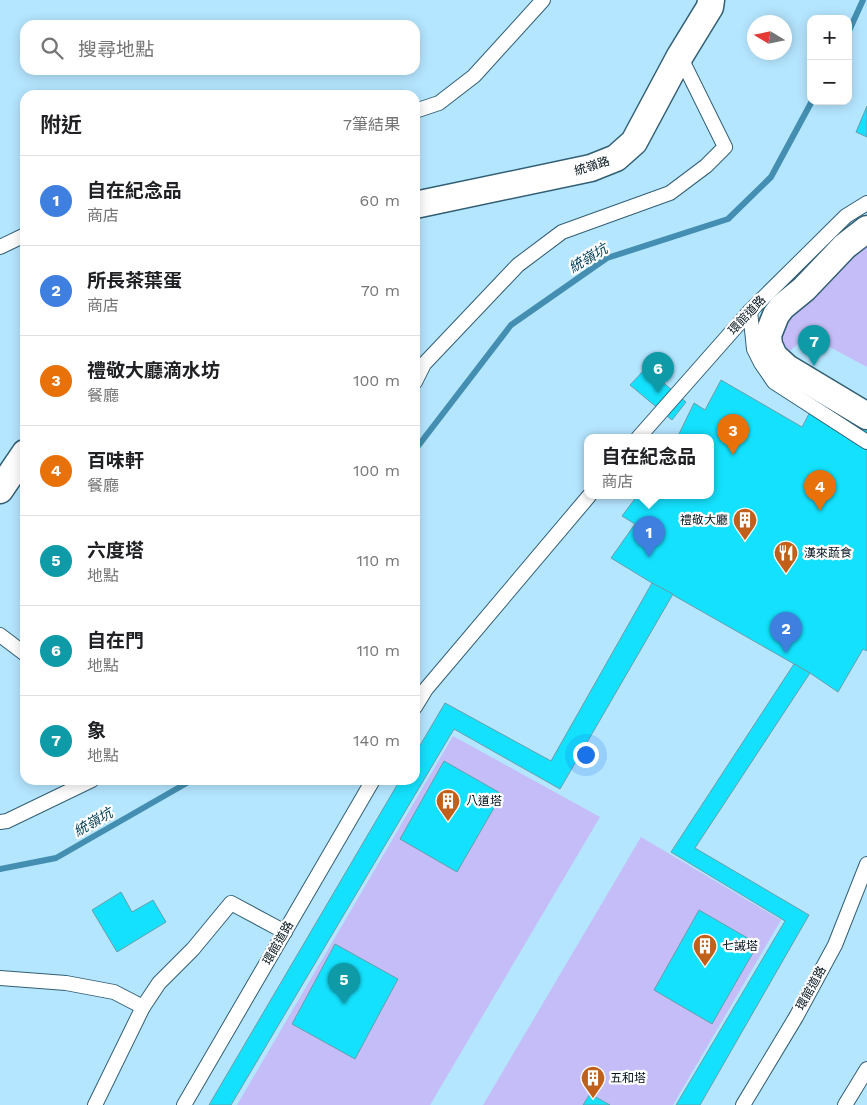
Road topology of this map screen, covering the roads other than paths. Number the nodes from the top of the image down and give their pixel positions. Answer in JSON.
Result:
{"nodes":[{"id":1,"x":543,"y":0,"type":"edge"},
{"id":2,"x":711,"y":0,"type":"edge"},
{"id":3,"x":680,"y":56,"type":"junction"},
{"id":4,"x":420,"y":109,"type":"edge"},
{"id":5,"x":867,"y":203,"type":"edge"},
{"id":6,"x":420,"y":204,"type":"edge"},
{"id":7,"x":867,"y":229,"type":"edge"},
{"id":8,"x":20,"y":237,"type":"edge"},
{"id":9,"x":0,"y":247,"type":"edge"},
{"id":10,"x":750,"y":311,"type":"junction"},
{"id":11,"x":420,"y":372,"type":"edge"},
{"id":12,"x":867,"y":416,"type":"edge"},
{"id":13,"x":642,"y":434,"type":"edge"},
{"id":14,"x":867,"y":442,"type":"edge"},
{"id":15,"x":20,"y":461,"type":"edge"},
{"id":16,"x":0,"y":490,"type":"edge"},
{"id":17,"x":586,"y":499,"type":"edge"},
{"id":18,"x":0,"y":635,"type":"edge"},
{"id":19,"x":20,"y":650,"type":"edge"},
{"id":20,"x":420,"y":699,"type":"edge"},
{"id":21,"x":82,"y":785,"type":"edge"},
{"id":22,"x":370,"y":785,"type":"edge"},
{"id":23,"x":0,"y":822,"type":"edge"},
{"id":24,"x":867,"y":864,"type":"edge"},
{"id":25,"x":285,"y":932,"type":"junction"},
{"id":26,"x":0,"y":978,"type":"edge"},
{"id":27,"x":143,"y":1007,"type":"junction"},
{"id":28,"x":867,"y":1069,"type":"edge"},
{"id":29,"x":95,"y":1105,"type":"edge"},
{"id":30,"x":184,"y":1105,"type":"edge"},
{"id":31,"x":743,"y":1105,"type":"edge"},
{"id":32,"x":845,"y":1105,"type":"edge"}],
"edges":[{"from":1,"to":4,"type":"lane"},
{"from":2,"to":3,"type":"street","name":"統嶺路"},
{"from":3,"to":6,"type":"street","name":"統嶺路"},
{"from":3,"to":11,"type":"lane"},
{"from":5,"to":10,"type":"lane","name":"環館道路"},
{"from":7,"to":12,"type":"street"},
{"from":8,"to":9,"type":"lane"},
{"from":10,"to":13,"type":"lane","name":"環館道路"},
{"from":10,"to":14,"type":"lane"},
{"from":15,"to":16,"type":"street"},
{"from":17,"to":20,"type":"lane"},
{"from":18,"to":19,"type":"lane"},
{"from":21,"to":23,"type":"lane"},
{"from":22,"to":25,"type":"lane","name":"環館道路"},
{"from":24,"to":31,"type":"lane","name":"環館道路"},
{"from":25,"to":27,"type":"lane"},
{"from":25,"to":30,"type":"lane","name":"環館道路"},
{"from":26,"to":27,"type":"lane"},
{"from":27,"to":29,"type":"lane"},
{"from":28,"to":32,"type":"lane"}]}
